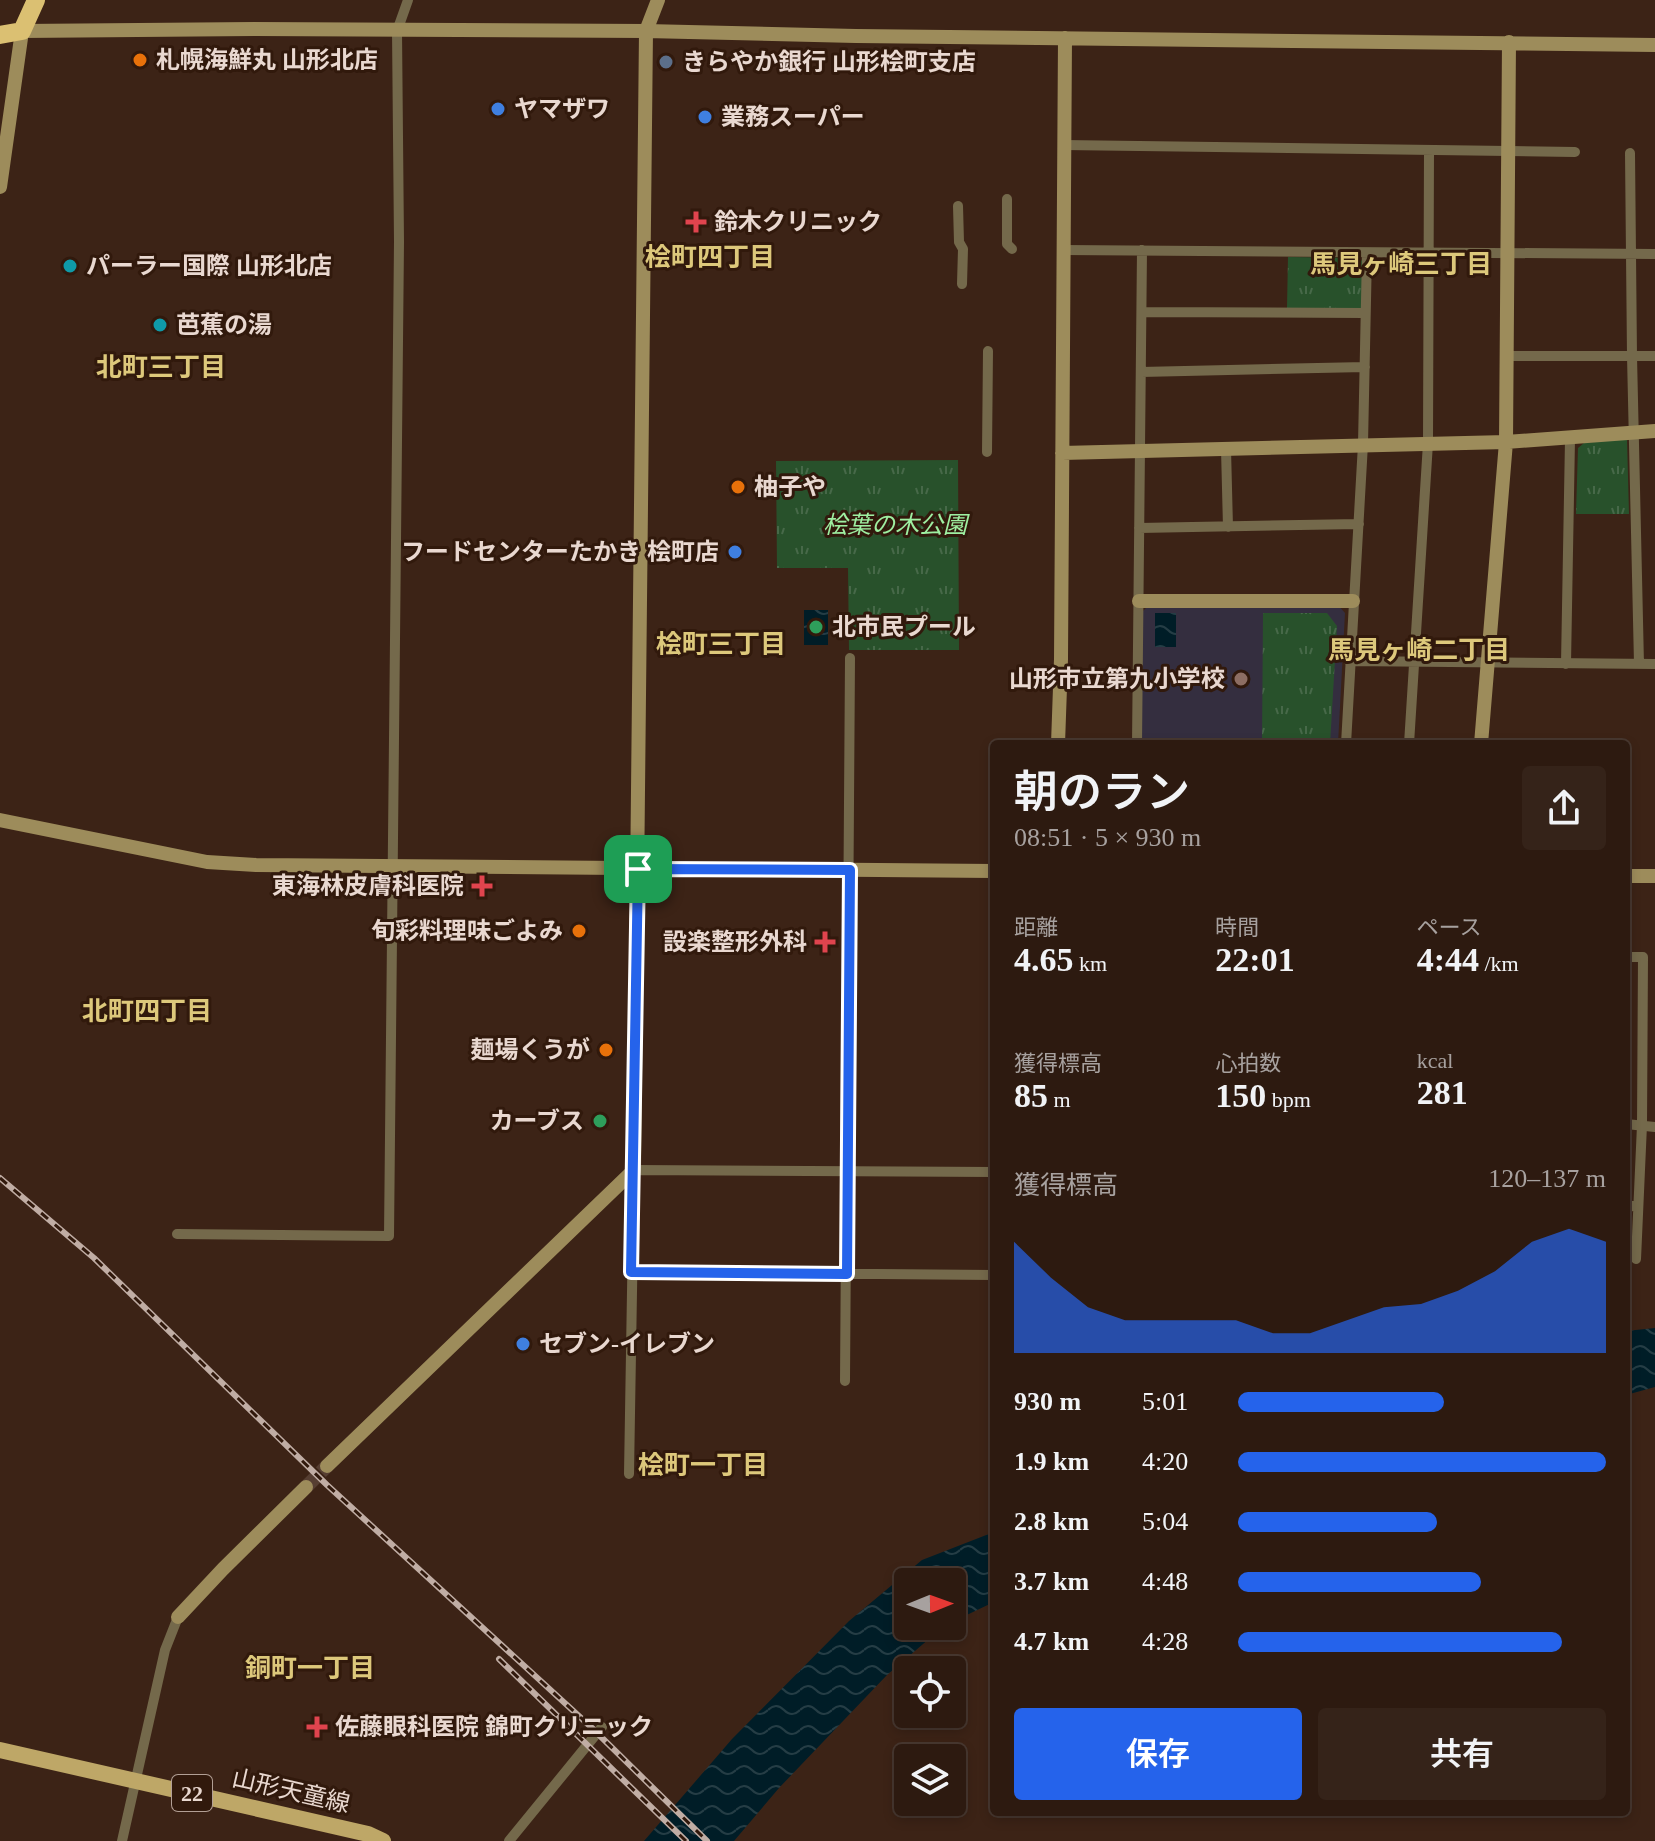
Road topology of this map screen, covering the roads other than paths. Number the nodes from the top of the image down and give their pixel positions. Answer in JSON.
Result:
{"nodes":[{"id":1,"x":36,"y":0,"type":"edge"},
{"id":2,"x":408,"y":0,"type":"edge"},
{"id":3,"x":658,"y":0,"type":"edge"},
{"id":4,"x":22,"y":31,"type":"junction"},
{"id":5,"x":397,"y":31,"type":"junction"},
{"id":6,"x":646,"y":31,"type":"junction"},
{"id":7,"x":0,"y":35,"type":"edge"},
{"id":8,"x":1065,"y":38,"type":"junction"},
{"id":9,"x":1509,"y":42,"type":"junction"},
{"id":10,"x":1655,"y":45,"type":"edge"},
{"id":11,"x":1063,"y":145,"type":"junction"},
{"id":12,"x":1429,"y":150,"type":"junction"},
{"id":13,"x":1508,"y":151,"type":"junction"},
{"id":14,"x":1575,"y":152,"type":"dead end"},
{"id":15,"x":1630,"y":153,"type":"dead end"},
{"id":16,"x":0,"y":187,"type":"edge"},
{"id":17,"x":1007,"y":199,"type":"dead end"},
{"id":18,"x":958,"y":206,"type":"dead end"},
{"id":19,"x":1012,"y":249,"type":"dead end"},
{"id":20,"x":1063,"y":250,"type":"junction"},
{"id":21,"x":1142,"y":250,"type":"junction"},
{"id":22,"x":1367,"y":253,"type":"junction"},
{"id":23,"x":1430,"y":253,"type":"junction"},
{"id":24,"x":1507,"y":253,"type":"junction"},
{"id":25,"x":1631,"y":254,"type":"junction"},
{"id":26,"x":1655,"y":254,"type":"edge"},
{"id":27,"x":962,"y":284,"type":"dead end"},
{"id":28,"x":1142,"y":312,"type":"junction"},
{"id":29,"x":1365,"y":313,"type":"junction"},
{"id":30,"x":988,"y":351,"type":"dead end"},
{"id":31,"x":1506,"y":356,"type":"junction"},
{"id":32,"x":1632,"y":356,"type":"junction"},
{"id":33,"x":1655,"y":356,"type":"edge"},
{"id":34,"x":1365,"y":367,"type":"junction"},
{"id":35,"x":1141,"y":372,"type":"junction"},
{"id":36,"x":1655,"y":431,"type":"edge"},
{"id":37,"x":1634,"y":433,"type":"junction"},
{"id":38,"x":1570,"y":439,"type":"junction"},
{"id":39,"x":1506,"y":442,"type":"junction"},
{"id":40,"x":1428,"y":443,"type":"junction"},
{"id":41,"x":1363,"y":444,"type":"junction"},
{"id":42,"x":1226,"y":449,"type":"junction"},
{"id":43,"x":1140,"y":451,"type":"junction"},
{"id":44,"x":987,"y":452,"type":"dead end"},
{"id":45,"x":1062,"y":453,"type":"junction"},
{"id":46,"x":1359,"y":524,"type":"junction"},
{"id":47,"x":1228,"y":527,"type":"junction"},
{"id":48,"x":1139,"y":528,"type":"junction"},
{"id":49,"x":1139,"y":601,"type":"junction"},
{"id":50,"x":1353,"y":601,"type":"junction"},
{"id":51,"x":850,"y":658,"type":"dead end"},
{"id":52,"x":1349,"y":661,"type":"junction"},
{"id":53,"x":1414,"y":661,"type":"junction"},
{"id":54,"x":1488,"y":663,"type":"junction"},
{"id":55,"x":1566,"y":664,"type":"junction"},
{"id":56,"x":1639,"y":664,"type":"junction"},
{"id":57,"x":1655,"y":664,"type":"edge"},
{"id":58,"x":1058,"y":740,"type":"edge"},
{"id":59,"x":1137,"y":740,"type":"edge"},
{"id":60,"x":1346,"y":740,"type":"edge"},
{"id":61,"x":1409,"y":740,"type":"edge"},
{"id":62,"x":1481,"y":740,"type":"edge"},
{"id":63,"x":0,"y":820,"type":"edge"},
{"id":64,"x":394,"y":864,"type":"junction"},
{"id":65,"x":638,"y":869,"type":"junction"},
{"id":66,"x":850,"y":870,"type":"junction"},
{"id":67,"x":990,"y":871,"type":"edge"},
{"id":68,"x":1630,"y":876,"type":"edge"},
{"id":69,"x":1655,"y":876,"type":"edge"},
{"id":70,"x":1630,"y":957,"type":"edge"},
{"id":71,"x":1630,"y":1124,"type":"edge"},
{"id":72,"x":1642,"y":1125,"type":"junction"},
{"id":73,"x":1655,"y":1127,"type":"edge"},
{"id":74,"x":634,"y":1170,"type":"junction"},
{"id":75,"x":848,"y":1172,"type":"junction"},
{"id":76,"x":990,"y":1172,"type":"edge"},
{"id":77,"x":1630,"y":1206,"type":"edge"},
{"id":78,"x":1638,"y":1207,"type":"junction"},
{"id":79,"x":177,"y":1234,"type":"dead end"},
{"id":80,"x":1636,"y":1259,"type":"dead end"},
{"id":81,"x":631,"y":1272,"type":"junction"},
{"id":82,"x":847,"y":1274,"type":"junction"},
{"id":83,"x":990,"y":1275,"type":"edge"},
{"id":84,"x":845,"y":1381,"type":"dead end"},
{"id":85,"x":327,"y":1466,"type":"tunnel mouth"},
{"id":86,"x":629,"y":1474,"type":"dead end"},
{"id":87,"x":306,"y":1487,"type":"tunnel mouth"},
{"id":88,"x":256,"y":1522,"type":"dead end"},
{"id":89,"x":270,"y":1536,"type":"dead end"},
{"id":90,"x":178,"y":1617,"type":"joint"},
{"id":91,"x":602,"y":1727,"type":"dead end"},
{"id":92,"x":0,"y":1750,"type":"edge"},
{"id":93,"x":134,"y":1779,"type":"junction"},
{"id":94,"x":122,"y":1841,"type":"edge"},
{"id":95,"x":383,"y":1841,"type":"edge"},
{"id":96,"x":509,"y":1841,"type":"edge"}],
"edges":[{"from":1,"to":4,"type":"highway"},
{"from":2,"to":5,"type":"street"},
{"from":3,"to":6,"type":"street"},
{"from":4,"to":5,"type":"street"},
{"from":4,"to":7,"type":"highway"},
{"from":4,"to":16,"type":"street"},
{"from":5,"to":6,"type":"street"},
{"from":5,"to":64,"type":"street"},
{"from":6,"to":8,"type":"street"},
{"from":6,"to":65,"type":"street"},
{"from":8,"to":9,"type":"street"},
{"from":8,"to":11,"type":"street"},
{"from":9,"to":10,"type":"street"},
{"from":9,"to":13,"type":"street"},
{"from":11,"to":12,"type":"street"},
{"from":11,"to":20,"type":"street"},
{"from":12,"to":13,"type":"street"},
{"from":12,"to":23,"type":"street"},
{"from":13,"to":14,"type":"street"},
{"from":13,"to":24,"type":"street"},
{"from":15,"to":25,"type":"street"},
{"from":17,"to":19,"type":"street"},
{"from":18,"to":27,"type":"street"},
{"from":20,"to":21,"type":"street"},
{"from":20,"to":45,"type":"street"},
{"from":21,"to":22,"type":"street"},
{"from":21,"to":28,"type":"street"},
{"from":22,"to":23,"type":"street"},
{"from":22,"to":29,"type":"street"},
{"from":23,"to":24,"type":"street"},
{"from":23,"to":40,"type":"street"},
{"from":24,"to":25,"type":"street"},
{"from":24,"to":31,"type":"street"},
{"from":25,"to":26,"type":"street"},
{"from":25,"to":32,"type":"street"},
{"from":28,"to":29,"type":"street"},
{"from":28,"to":35,"type":"street"},
{"from":29,"to":34,"type":"street"},
{"from":30,"to":44,"type":"street"},
{"from":31,"to":32,"type":"street"},
{"from":31,"to":39,"type":"street"},
{"from":32,"to":33,"type":"street"},
{"from":32,"to":37,"type":"street"},
{"from":34,"to":35,"type":"street"},
{"from":34,"to":41,"type":"street"},
{"from":35,"to":43,"type":"street"},
{"from":36,"to":37,"type":"street"},
{"from":37,"to":38,"type":"street"},
{"from":37,"to":56,"type":"street"},
{"from":38,"to":39,"type":"street"},
{"from":38,"to":55,"type":"street"},
{"from":39,"to":40,"type":"street"},
{"from":39,"to":54,"type":"street"},
{"from":40,"to":41,"type":"street"},
{"from":40,"to":53,"type":"street"},
{"from":41,"to":42,"type":"street"},
{"from":41,"to":46,"type":"street"},
{"from":42,"to":43,"type":"street"},
{"from":42,"to":47,"type":"street"},
{"from":43,"to":45,"type":"street"},
{"from":43,"to":48,"type":"street"},
{"from":45,"to":58,"type":"street"},
{"from":46,"to":47,"type":"street"},
{"from":46,"to":50,"type":"street"},
{"from":47,"to":48,"type":"street"},
{"from":48,"to":49,"type":"street"},
{"from":49,"to":50,"type":"street"},
{"from":49,"to":59,"type":"street"},
{"from":50,"to":52,"type":"street"},
{"from":51,"to":66,"type":"street"},
{"from":52,"to":53,"type":"street"},
{"from":52,"to":60,"type":"street"},
{"from":53,"to":54,"type":"street"},
{"from":53,"to":61,"type":"street"},
{"from":54,"to":55,"type":"street"},
{"from":54,"to":62,"type":"street"},
{"from":55,"to":56,"type":"street"},
{"from":56,"to":57,"type":"street"},
{"from":63,"to":64,"type":"street"},
{"from":64,"to":65,"type":"street"},
{"from":64,"to":79,"type":"street"},
{"from":65,"to":66,"type":"street"},
{"from":65,"to":74,"type":"street"},
{"from":66,"to":67,"type":"street"},
{"from":66,"to":75,"type":"street"},
{"from":68,"to":69,"type":"street"},
{"from":70,"to":72,"type":"street"},
{"from":71,"to":72,"type":"street"},
{"from":72,"to":73,"type":"street"},
{"from":72,"to":78,"type":"street"},
{"from":74,"to":75,"type":"street"},
{"from":74,"to":81,"type":"street"},
{"from":74,"to":85,"type":"street"},
{"from":75,"to":76,"type":"street"},
{"from":75,"to":82,"type":"street"},
{"from":77,"to":78,"type":"street"},
{"from":78,"to":80,"type":"street"},
{"from":81,"to":82,"type":"street"},
{"from":81,"to":86,"type":"street"},
{"from":82,"to":83,"type":"street"},
{"from":82,"to":84,"type":"street"},
{"from":87,"to":90,"type":"street"},
{"from":88,"to":89,"type":"street"},
{"from":90,"to":93,"type":"street"},
{"from":91,"to":96,"type":"street"},
{"from":92,"to":93,"type":"main road","name":"山形天童線","number":"22"},
{"from":93,"to":94,"type":"street"},
{"from":93,"to":95,"type":"main road","name":"山形天童線","number":"22"}]}
